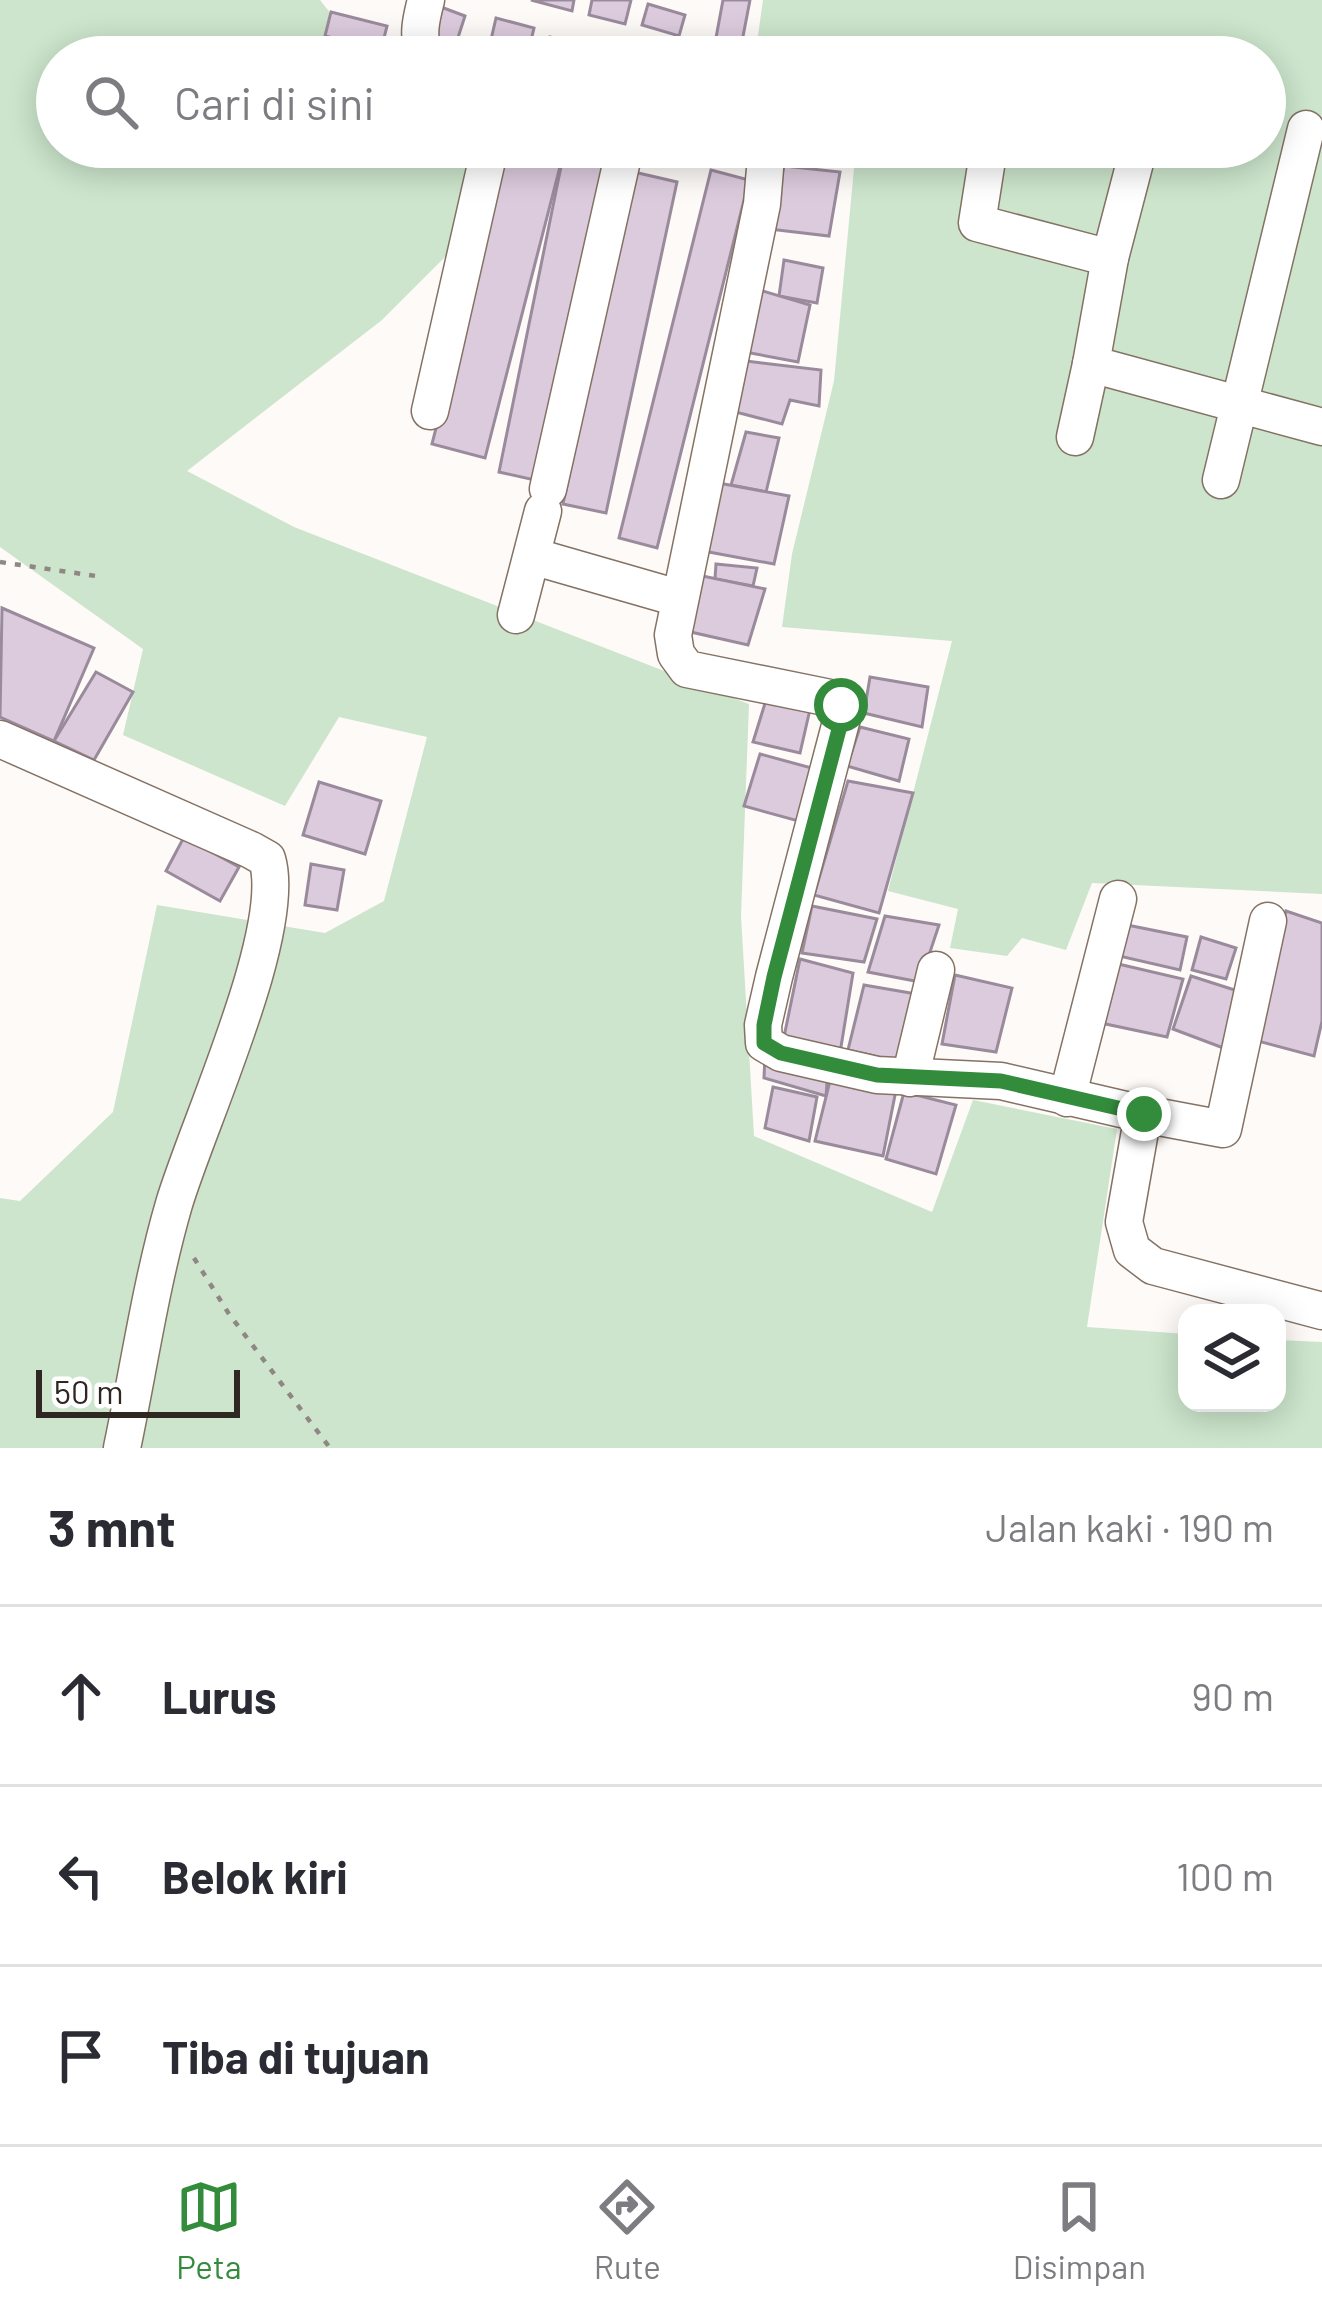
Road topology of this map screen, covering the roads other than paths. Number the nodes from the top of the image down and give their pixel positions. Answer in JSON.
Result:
{"nodes":[{"id":1,"x":426,"y":0,"type":"edge"},
{"id":2,"x":420,"y":36,"type":"edge"},
{"id":3,"x":1306,"y":129,"type":"dead end"},
{"id":4,"x":485,"y":168,"type":"edge"},
{"id":5,"x":620,"y":168,"type":"edge"},
{"id":6,"x":765,"y":168,"type":"edge"},
{"id":7,"x":986,"y":168,"type":"edge"},
{"id":8,"x":1134,"y":168,"type":"edge"},
{"id":9,"x":1110,"y":258,"type":"junction"},
{"id":10,"x":1091,"y":364,"type":"junction"},
{"id":11,"x":1239,"y":404,"type":"junction"},
{"id":12,"x":430,"y":411,"type":"dead end"},
{"id":13,"x":1322,"y":427,"type":"edge"},
{"id":14,"x":1076,"y":437,"type":"dead end"},
{"id":15,"x":1221,"y":480,"type":"dead end"},
{"id":16,"x":532,"y":556,"type":"junction"},
{"id":17,"x":678,"y":598,"type":"junction"},
{"id":18,"x":516,"y":615,"type":"dead end"},
{"id":19,"x":0,"y":739,"type":"edge"},
{"id":20,"x":1118,"y":899,"type":"dead end"},
{"id":21,"x":1268,"y":921,"type":"dead end"},
{"id":22,"x":936,"y":970,"type":"dead end"},
{"id":23,"x":910,"y":1078,"type":"junction"},
{"id":24,"x":1067,"y":1098,"type":"junction"},
{"id":25,"x":1144,"y":1114,"type":"junction"},
{"id":26,"x":1322,"y":1311,"type":"edge"},
{"id":27,"x":122,"y":1448,"type":"edge"}],
"edges":[{"from":1,"to":2,"type":"street"},
{"from":3,"to":11,"type":"street"},
{"from":4,"to":12,"type":"street"},
{"from":5,"to":16,"type":"street"},
{"from":6,"to":17,"type":"street"},
{"from":7,"to":9,"type":"street"},
{"from":8,"to":9,"type":"street"},
{"from":9,"to":10,"type":"street"},
{"from":10,"to":11,"type":"street"},
{"from":10,"to":14,"type":"street"},
{"from":11,"to":13,"type":"street"},
{"from":11,"to":15,"type":"street"},
{"from":16,"to":17,"type":"street"},
{"from":16,"to":18,"type":"street"},
{"from":17,"to":23,"type":"street"},
{"from":19,"to":27,"type":"street"},
{"from":20,"to":24,"type":"street"},
{"from":21,"to":25,"type":"street"},
{"from":22,"to":23,"type":"street"},
{"from":23,"to":24,"type":"street"},
{"from":24,"to":25,"type":"street"},
{"from":25,"to":26,"type":"street"}]}
